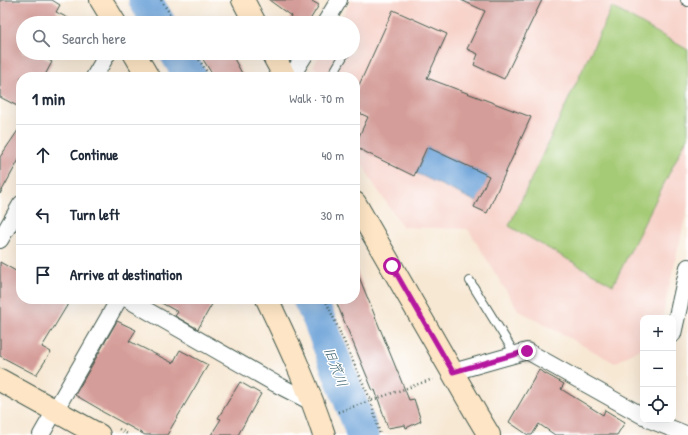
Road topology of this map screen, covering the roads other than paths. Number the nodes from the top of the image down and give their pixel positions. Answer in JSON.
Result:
{"nodes":[{"id":1,"x":101,"y":0,"type":"edge"},
{"id":2,"x":243,"y":0,"type":"edge"},
{"id":3,"x":339,"y":0,"type":"edge"},
{"id":4,"x":685,"y":0,"type":"edge"},
{"id":5,"x":688,"y":2,"type":"edge"},
{"id":6,"x":111,"y":16,"type":"edge"},
{"id":7,"x":251,"y":16,"type":"edge"},
{"id":8,"x":329,"y":16,"type":"edge"},
{"id":9,"x":104,"y":60,"type":"edge"},
{"id":10,"x":138,"y":60,"type":"edge"},
{"id":11,"x":276,"y":60,"type":"edge"},
{"id":12,"x":302,"y":60,"type":"edge"},
{"id":13,"x":341,"y":60,"type":"edge"},
{"id":14,"x":97,"y":72,"type":"edge"},
{"id":15,"x":145,"y":72,"type":"edge"},
{"id":16,"x":282,"y":72,"type":"edge"},
{"id":17,"x":294,"y":72,"type":"edge"},
{"id":18,"x":334,"y":72,"type":"edge"},
{"id":19,"x":360,"y":212,"type":"edge"},
{"id":20,"x":16,"y":213,"type":"edge"},
{"id":21,"x":0,"y":240,"type":"edge"},
{"id":22,"x":688,"y":267,"type":"edge"},
{"id":23,"x":470,"y":281,"type":"dead end"},
{"id":24,"x":116,"y":304,"type":"edge"},
{"id":25,"x":136,"y":304,"type":"edge"},
{"id":26,"x":269,"y":304,"type":"edge"},
{"id":27,"x":676,"y":321,"type":"edge"},
{"id":28,"x":515,"y":354,"type":"junction"},
{"id":29,"x":446,"y":374,"type":"junction"},
{"id":30,"x":0,"y":380,"type":"edge"},
{"id":31,"x":313,"y":403,"type":"junction"},
{"id":32,"x":55,"y":411,"type":"junction"},
{"id":33,"x":640,"y":414,"type":"edge"},
{"id":34,"x":658,"y":423,"type":"edge"},
{"id":35,"x":688,"y":434,"type":"edge"},
{"id":36,"x":41,"y":435,"type":"edge"},
{"id":37,"x":99,"y":435,"type":"edge"},
{"id":38,"x":324,"y":435,"type":"edge"},
{"id":39,"x":489,"y":435,"type":"edge"}],
"edges":[{"from":1,"to":6,"type":"street"},
{"from":2,"to":7,"type":"street"},
{"from":3,"to":8,"type":"street"},
{"from":4,"to":5,"type":"lane"},
{"from":9,"to":14,"type":"street"},
{"from":10,"to":15,"type":"street"},
{"from":11,"to":16,"type":"street"},
{"from":12,"to":17,"type":"street"},
{"from":13,"to":18,"type":"lane"},
{"from":19,"to":29,"type":"street"},
{"from":20,"to":21,"type":"street"},
{"from":22,"to":27,"type":"street"},
{"from":23,"to":28,"type":"lane"},
{"from":24,"to":32,"type":"street"},
{"from":25,"to":31,"type":"street"},
{"from":26,"to":31,"type":"street"},
{"from":28,"to":29,"type":"street"},
{"from":28,"to":33,"type":"street"},
{"from":29,"to":39,"type":"street"},
{"from":30,"to":32,"type":"street"},
{"from":31,"to":38,"type":"street"},
{"from":32,"to":36,"type":"street"},
{"from":32,"to":37,"type":"street"},
{"from":34,"to":35,"type":"street"}]}
